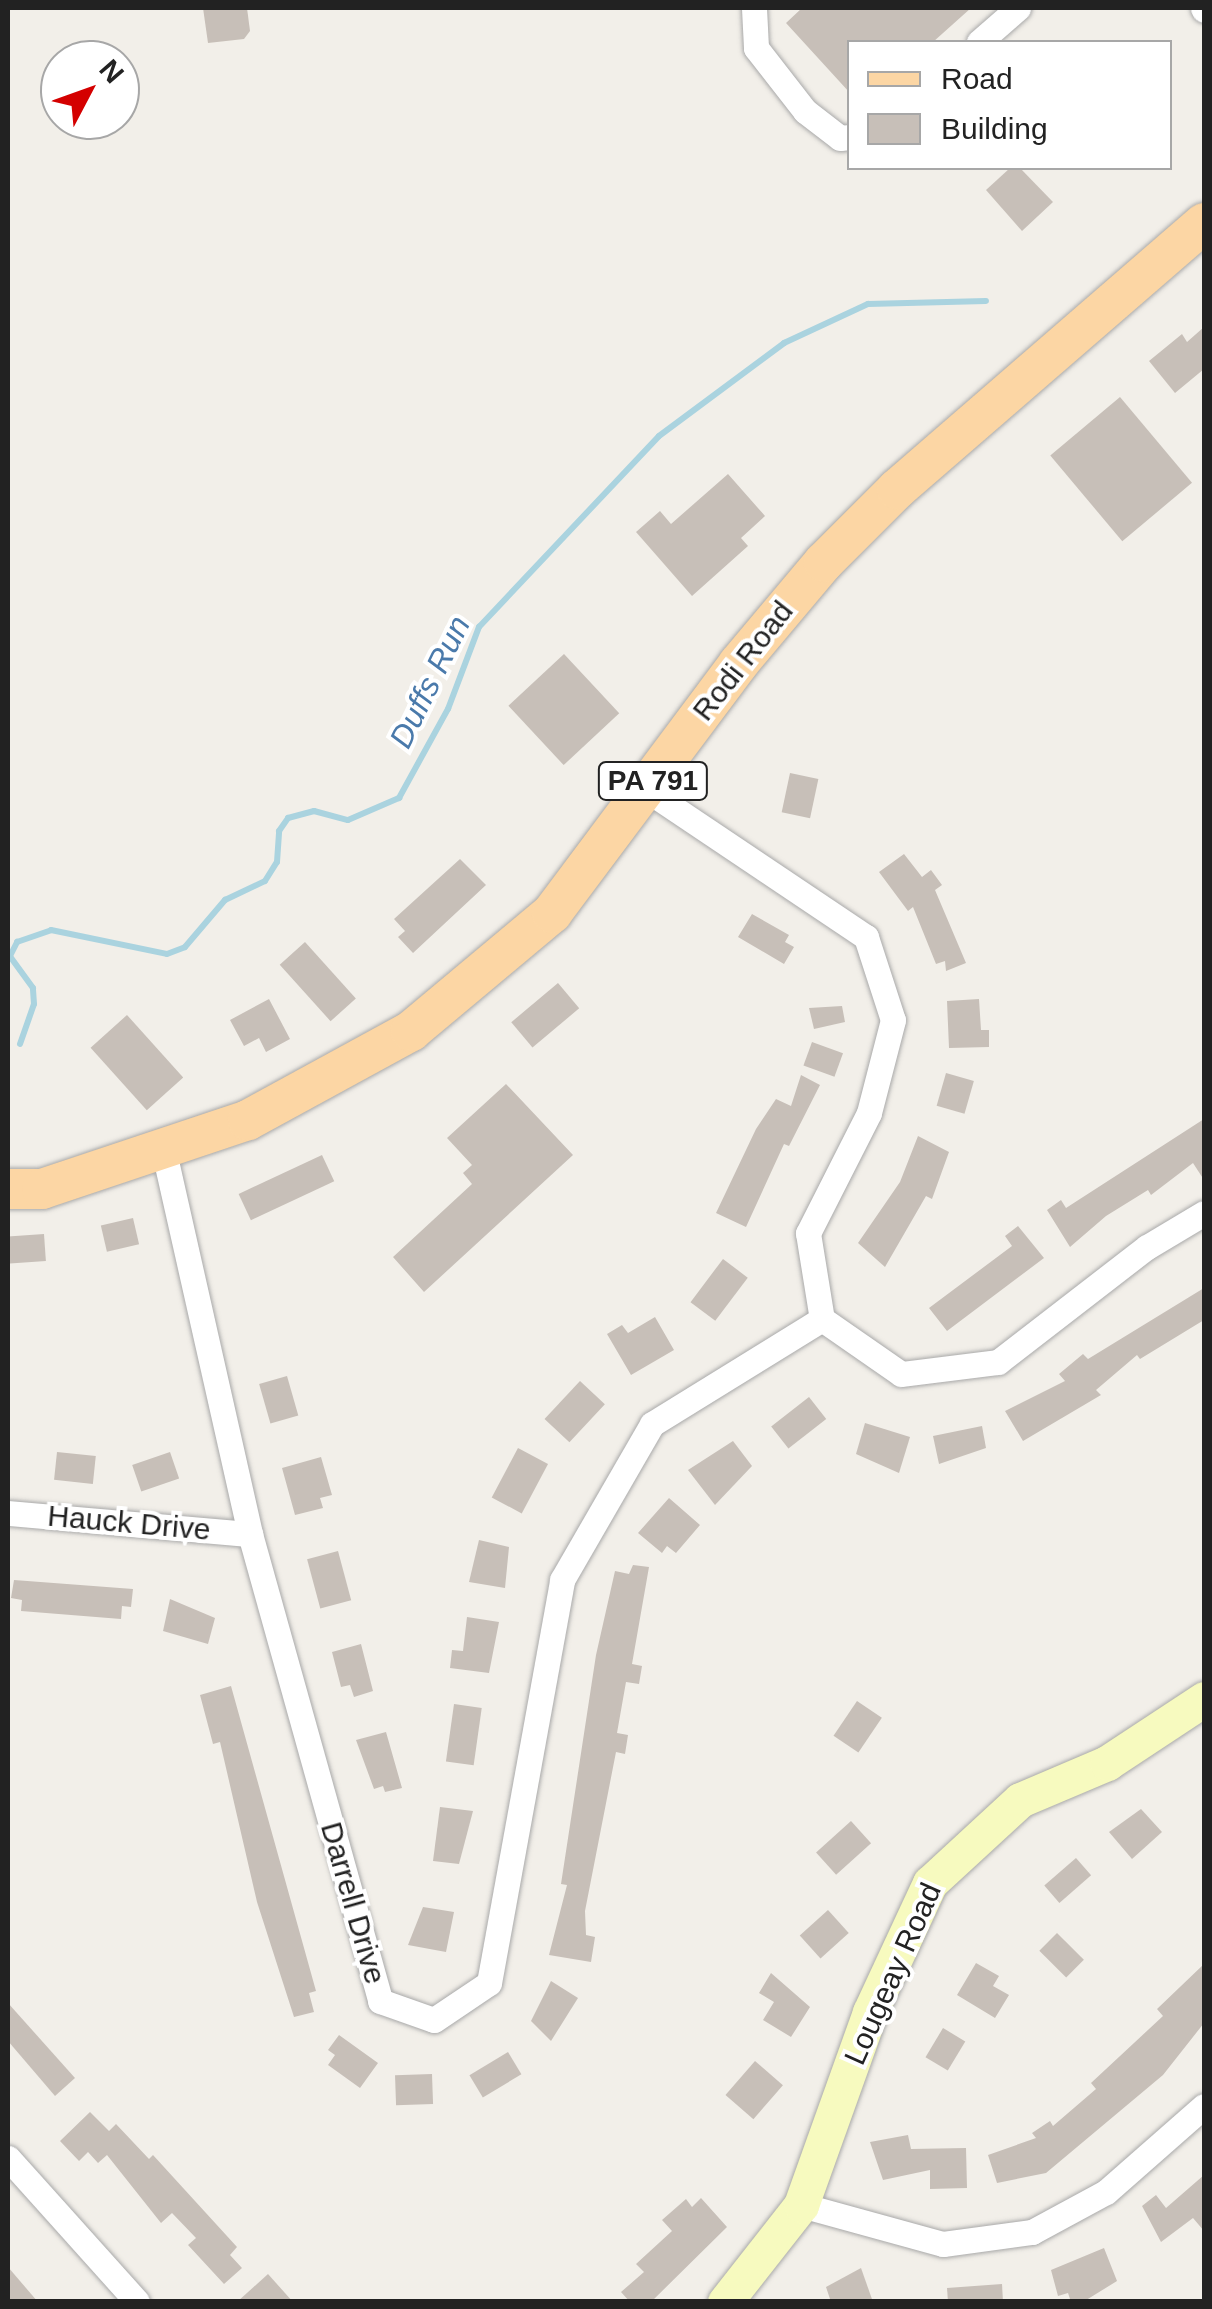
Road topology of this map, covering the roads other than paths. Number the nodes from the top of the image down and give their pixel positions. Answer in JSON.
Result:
{"nodes":[{"id":1,"x":754,"y":8,"type":"edge"},
{"id":2,"x":1018,"y":8,"type":"edge"},
{"id":3,"x":981,"y":40,"type":"edge"},
{"id":4,"x":847,"y":137,"type":"edge"},
{"id":5,"x":1204,"y":223,"type":"edge"},
{"id":6,"x":648,"y":790,"type":"junction"},
{"id":7,"x":164,"y":1152,"type":"junction"},
{"id":8,"x":8,"y":1189,"type":"edge"},
{"id":9,"x":1204,"y":1213,"type":"edge"},
{"id":10,"x":822,"y":1318,"type":"junction"},
{"id":11,"x":8,"y":1512,"type":"edge"},
{"id":12,"x":250,"y":1534,"type":"junction"},
{"id":13,"x":1204,"y":1699,"type":"edge"},
{"id":14,"x":1204,"y":2106,"type":"edge"},
{"id":15,"x":8,"y":2158,"type":"edge"},
{"id":16,"x":801,"y":2205,"type":"junction"},
{"id":17,"x":137,"y":2302,"type":"edge"},
{"id":18,"x":725,"y":2302,"type":"edge"}],
"edges":[{"from":1,"to":4,"type":"street"},
{"from":2,"to":3,"type":"street"},
{"from":5,"to":6,"type":"main road","name":"Rodi Road","number":"PA 791"},
{"from":6,"to":7,"type":"main road","name":"Rodi Road","number":"PA 791"},
{"from":6,"to":10,"type":"street"},
{"from":7,"to":8,"type":"main road","name":"Rodi Road","number":"PA 791"},
{"from":7,"to":12,"type":"street","name":"Darrell Drive"},
{"from":9,"to":10,"type":"street"},
{"from":10,"to":12,"type":"street","name":"Darrell Drive"},
{"from":11,"to":12,"type":"street","name":"Hauck Drive"},
{"from":13,"to":16,"type":"street","name":"Lougeay Road"},
{"from":14,"to":16,"type":"street"},
{"from":15,"to":17,"type":"street"},
{"from":16,"to":18,"type":"street","name":"Lougeay Road"}]}
